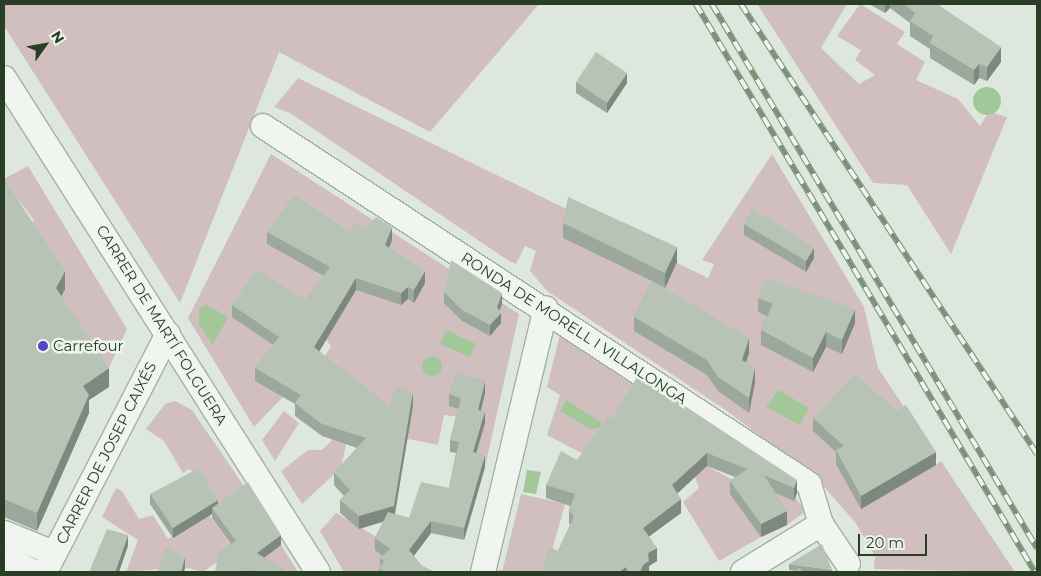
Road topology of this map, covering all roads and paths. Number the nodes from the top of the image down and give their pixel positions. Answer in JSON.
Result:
{"nodes":[{"id":1,"x":4,"y":78,"type":"edge"},
{"id":2,"x":262,"y":126,"type":"dead end"},
{"id":3,"x":546,"y":308,"type":"junction"},
{"id":4,"x":168,"y":334,"type":"junction"},
{"id":5,"x":822,"y":524,"type":"junction"},
{"id":6,"x":4,"y":533,"type":"edge"},
{"id":7,"x":4,"y":558,"type":"edge"},
{"id":8,"x":49,"y":563,"type":"edge"},
{"id":9,"x":848,"y":564,"type":"dead end"},
{"id":10,"x":34,"y":572,"type":"edge"},
{"id":11,"x":318,"y":572,"type":"edge"},
{"id":12,"x":483,"y":572,"type":"edge"},
{"id":13,"x":743,"y":572,"type":"edge"}],
"edges":[{"from":1,"to":4,"type":"street","name":"CARRER DE MARTÍ FOLGUERA"},
{"from":2,"to":3,"type":"street","name":"RONDA DE MORELL I VILLALONGA"},
{"from":3,"to":5,"type":"street","name":"RONDA DE MORELL I VILLALONGA"},
{"from":3,"to":12,"type":"street"},
{"from":4,"to":8,"type":"street","name":"CARRER DE JOSEP CAIXÉS"},
{"from":4,"to":11,"type":"street","name":"CARRER DE MARTÍ FOLGUERA"},
{"from":5,"to":9,"type":"street","name":"RONDA DE MORELL I VILLALONGA"},
{"from":5,"to":13,"type":"street"},
{"from":6,"to":8,"type":"street"},
{"from":7,"to":10,"type":"street"}]}
